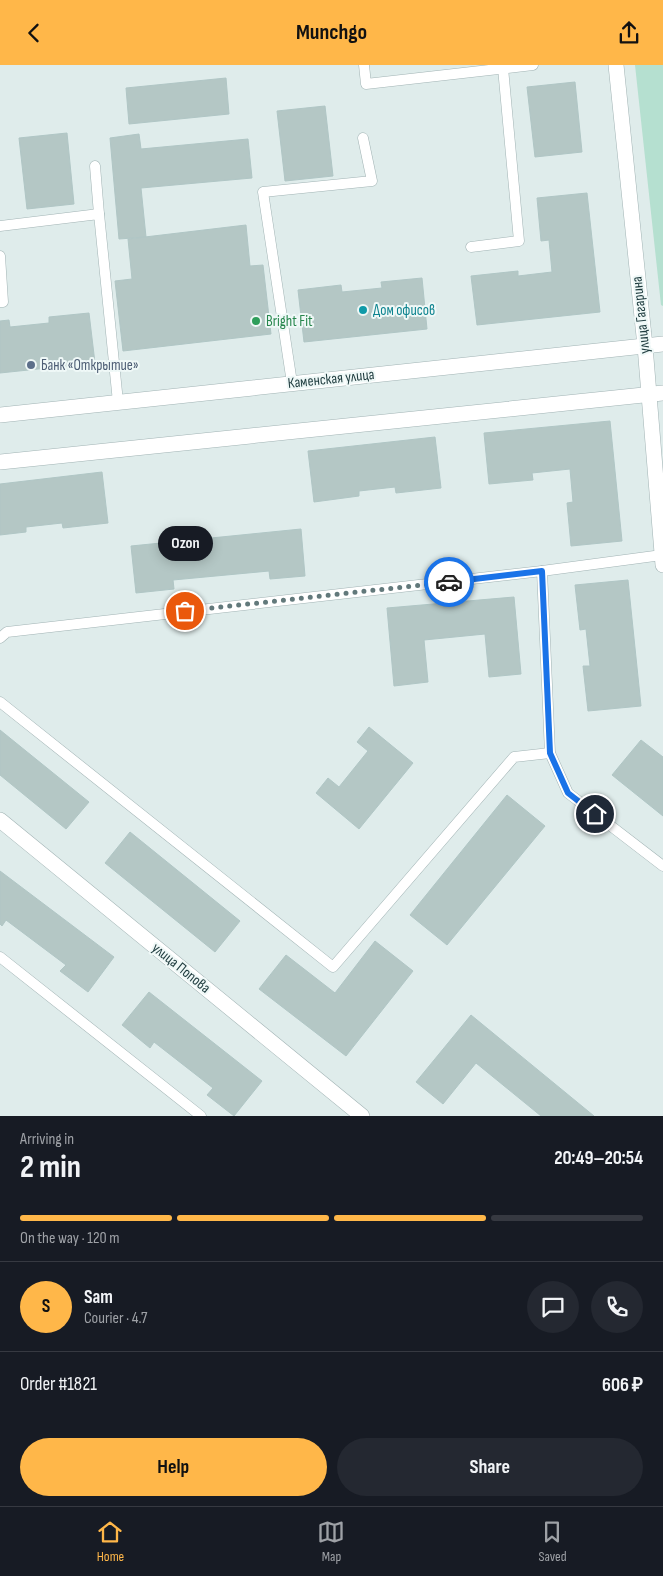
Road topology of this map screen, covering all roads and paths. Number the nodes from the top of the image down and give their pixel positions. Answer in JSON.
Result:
{"nodes":[{"id":1,"x":364,"y":65,"type":"edge"},
{"id":2,"x":533,"y":65,"type":"edge"},
{"id":3,"x":616,"y":65,"type":"edge"},
{"id":4,"x":503,"y":69,"type":"junction"},
{"id":5,"x":363,"y":138,"type":"dead end"},
{"id":6,"x":94,"y":166,"type":"dead end"},
{"id":7,"x":99,"y":214,"type":"junction"},
{"id":8,"x":0,"y":226,"type":"edge"},
{"id":9,"x":472,"y":247,"type":"dead end"},
{"id":10,"x":0,"y":256,"type":"edge"},
{"id":11,"x":0,"y":302,"type":"edge"},
{"id":12,"x":663,"y":344,"type":"edge"},
{"id":13,"x":645,"y":346,"type":"junction"},
{"id":14,"x":292,"y":383,"type":"junction"},
{"id":15,"x":656,"y":394,"type":"edge"},
{"id":16,"x":118,"y":402,"type":"junction"},
{"id":17,"x":0,"y":415,"type":"edge"},
{"id":18,"x":0,"y":462,"type":"edge"},
{"id":19,"x":662,"y":560,"type":"edge"},
{"id":20,"x":542,"y":571,"type":"junction"},
{"id":21,"x":0,"y":638,"type":"edge"},
{"id":22,"x":0,"y":702,"type":"edge"},
{"id":23,"x":550,"y":753,"type":"junction"},
{"id":24,"x":1,"y":824,"type":"edge"},
{"id":25,"x":663,"y":867,"type":"edge"},
{"id":26,"x":0,"y":957,"type":"edge"},
{"id":27,"x":201,"y":1116,"type":"edge"},
{"id":28,"x":362,"y":1116,"type":"edge"}],
"edges":[{"from":1,"to":4,"type":"lane"},
{"from":2,"to":4,"type":"lane"},
{"from":3,"to":13,"type":"street","name":"улица Гагарина"},
{"from":4,"to":9,"type":"lane"},
{"from":5,"to":14,"type":"lane"},
{"from":6,"to":7,"type":"lane"},
{"from":7,"to":8,"type":"lane"},
{"from":7,"to":16,"type":"lane"},
{"from":10,"to":11,"type":"lane"},
{"from":12,"to":13,"type":"street","name":"Каменская улица"},
{"from":13,"to":14,"type":"street","name":"Каменская улица"},
{"from":13,"to":15,"type":"street","name":"улица Гагарина"},
{"from":14,"to":16,"type":"street","name":"Каменская улица"},
{"from":15,"to":18,"type":"street"},
{"from":15,"to":19,"type":"street","name":"улица Гагарина"},
{"from":16,"to":17,"type":"street","name":"Каменская улица"},
{"from":19,"to":20,"type":"lane"},
{"from":20,"to":21,"type":"lane"},
{"from":20,"to":23,"type":"lane"},
{"from":22,"to":23,"type":"lane"},
{"from":23,"to":25,"type":"lane"},
{"from":24,"to":28,"type":"street","name":"улица Попова"},
{"from":26,"to":27,"type":"lane"}]}
